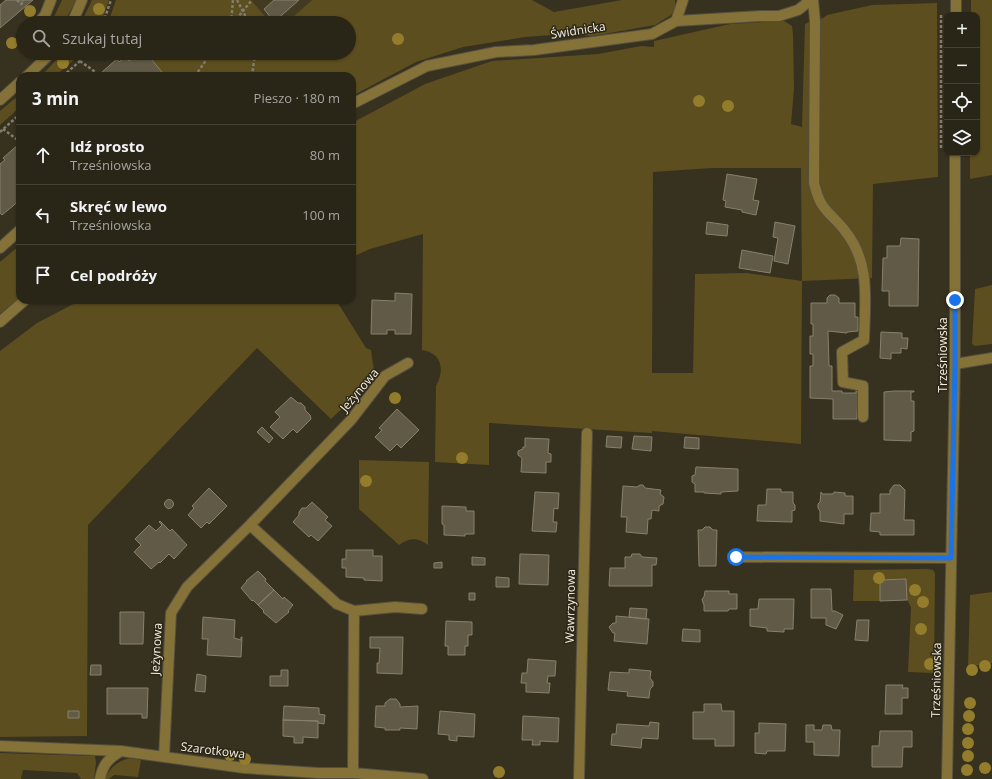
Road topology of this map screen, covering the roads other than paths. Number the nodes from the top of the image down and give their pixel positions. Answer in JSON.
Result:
{"nodes":[{"id":1,"x":51,"y":0,"type":"edge"},
{"id":2,"x":82,"y":0,"type":"edge"},
{"id":3,"x":683,"y":0,"type":"edge"},
{"id":4,"x":812,"y":0,"type":"edge"},
{"id":5,"x":956,"y":0,"type":"edge"},
{"id":6,"x":956,"y":12,"type":"edge"},
{"id":7,"x":44,"y":16,"type":"edge"},
{"id":8,"x":75,"y":16,"type":"edge"},
{"id":9,"x":676,"y":21,"type":"junction"},
{"id":10,"x":44,"y":60,"type":"edge"},
{"id":11,"x":31,"y":72,"type":"edge"},
{"id":12,"x":16,"y":86,"type":"edge"},
{"id":13,"x":0,"y":100,"type":"edge"},
{"id":14,"x":356,"y":102,"type":"edge"},
{"id":15,"x":955,"y":156,"type":"edge"},
{"id":16,"x":16,"y":234,"type":"edge"},
{"id":17,"x":0,"y":248,"type":"edge"},
{"id":18,"x":20,"y":304,"type":"edge"},
{"id":19,"x":0,"y":322,"type":"edge"},
{"id":20,"x":992,"y":358,"type":"edge"},
{"id":21,"x":408,"y":364,"type":"dead end"},
{"id":22,"x":955,"y":364,"type":"junction"},
{"id":23,"x":863,"y":417,"type":"dead end"},
{"id":24,"x":587,"y":433,"type":"dead end"},
{"id":25,"x":250,"y":525,"type":"junction"},
{"id":26,"x":736,"y":557,"type":"dead end"},
{"id":27,"x":951,"y":558,"type":"junction"},
{"id":28,"x":422,"y":609,"type":"dead end"},
{"id":29,"x":354,"y":611,"type":"junction"},
{"id":30,"x":0,"y":746,"type":"edge"},
{"id":31,"x":121,"y":752,"type":"junction"},
{"id":32,"x":164,"y":756,"type":"junction"},
{"id":33,"x":353,"y":773,"type":"junction"},
{"id":34,"x":318,"y":776,"type":"edge"},
{"id":35,"x":100,"y":779,"type":"edge"},
{"id":36,"x":423,"y":779,"type":"edge"},
{"id":37,"x":579,"y":779,"type":"edge"},
{"id":38,"x":947,"y":779,"type":"edge"}],
"edges":[{"from":1,"to":7,"type":"street"},
{"from":2,"to":8,"type":"street"},
{"from":3,"to":9,"type":"street"},
{"from":4,"to":9,"type":"street","name":"Świdnicka"},
{"from":4,"to":23,"type":"street"},
{"from":5,"to":6,"type":"street"},
{"from":9,"to":14,"type":"street","name":"Świdnicka"},
{"from":10,"to":11,"type":"street"},
{"from":12,"to":13,"type":"street"},
{"from":15,"to":22,"type":"street","name":"Trześniowska"},
{"from":16,"to":17,"type":"street"},
{"from":18,"to":19,"type":"street"},
{"from":20,"to":22,"type":"street"},
{"from":21,"to":25,"type":"street","name":"Jeżynowa"},
{"from":22,"to":27,"type":"street","name":"Trześniowska"},
{"from":24,"to":37,"type":"street","name":"Wawrzynowa"},
{"from":25,"to":29,"type":"street"},
{"from":25,"to":32,"type":"street","name":"Jeżynowa"},
{"from":26,"to":27,"type":"street"},
{"from":27,"to":38,"type":"street","name":"Trześniowska"},
{"from":28,"to":29,"type":"street"},
{"from":29,"to":33,"type":"street"},
{"from":30,"to":31,"type":"street","name":"Szarotkowa"},
{"from":31,"to":32,"type":"street","name":"Szarotkowa"},
{"from":31,"to":35,"type":"street"},
{"from":32,"to":34,"type":"street","name":"Szarotkowa"},
{"from":33,"to":34,"type":"street","name":"Szarotkowa"},
{"from":33,"to":36,"type":"street","name":"Szarotkowa"}]}
